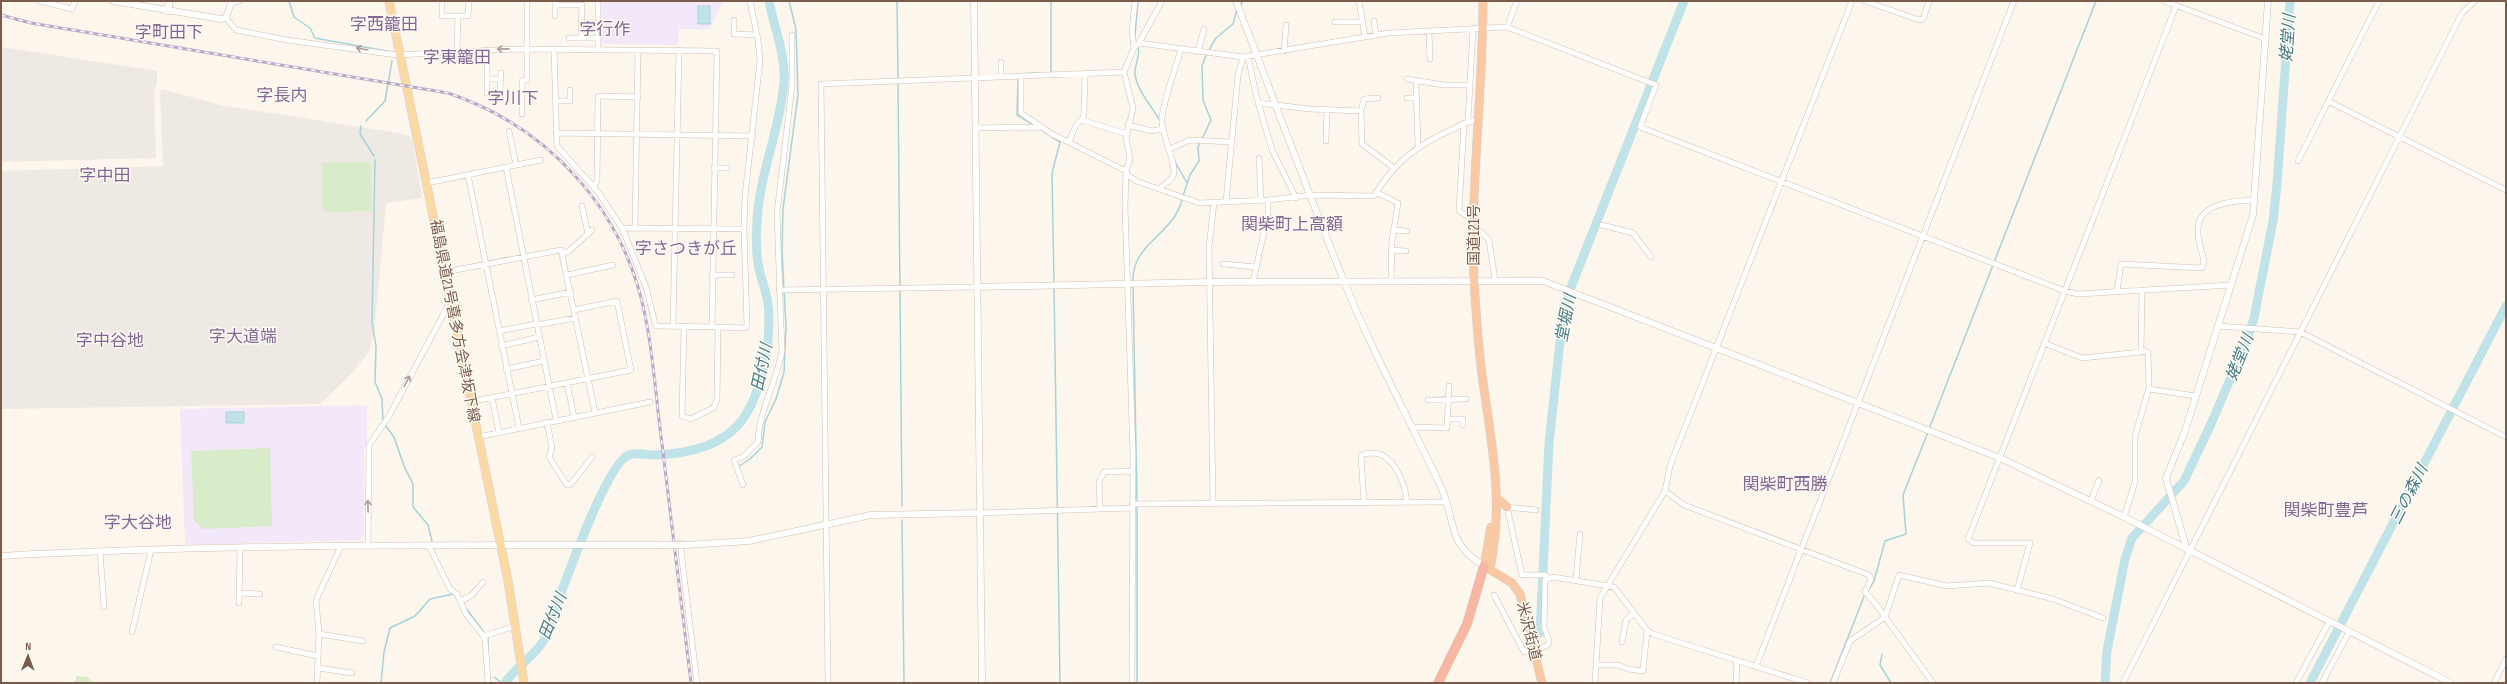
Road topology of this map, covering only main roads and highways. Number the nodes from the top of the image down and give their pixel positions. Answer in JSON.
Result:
{"nodes":[{"id":1,"x":169,"y":1,"type":"edge"},
{"id":2,"x":389,"y":1,"type":"edge"},
{"id":3,"x":1483,"y":1,"type":"edge"},
{"id":4,"x":168,"y":11,"type":"road end"},
{"id":5,"x":1495,"y":468,"type":"junction"},
{"id":6,"x":1498,"y":499,"type":"junction"},
{"id":7,"x":1498,"y":510,"type":"junction"},
{"id":8,"x":1487,"y":567,"type":"junction"},
{"id":9,"x":524,"y":683,"type":"edge"},
{"id":10,"x":1438,"y":683,"type":"edge"},
{"id":11,"x":1444,"y":683,"type":"edge"},
{"id":12,"x":1542,"y":683,"type":"edge"}],
"edges":[{"from":1,"to":4,"type":"main road"},
{"from":2,"to":9,"type":"main road","name":"福島県道21号喜多方会津坂下線"},
{"from":3,"to":5,"type":"highway","name":"国道121号"},
{"from":5,"to":6,"type":"highway","name":"国道121号"},
{"from":5,"to":8,"type":"highway","name":"国道121号"},
{"from":6,"to":7,"type":"highway","name":"国道121号"},
{"from":6,"to":7,"type":"highway"},
{"from":7,"to":8,"type":"highway","name":"国道121号"},
{"from":8,"to":10,"type":"highway"},
{"from":8,"to":11,"type":"highway"},
{"from":8,"to":12,"type":"highway","name":"米沢街道"}]}
